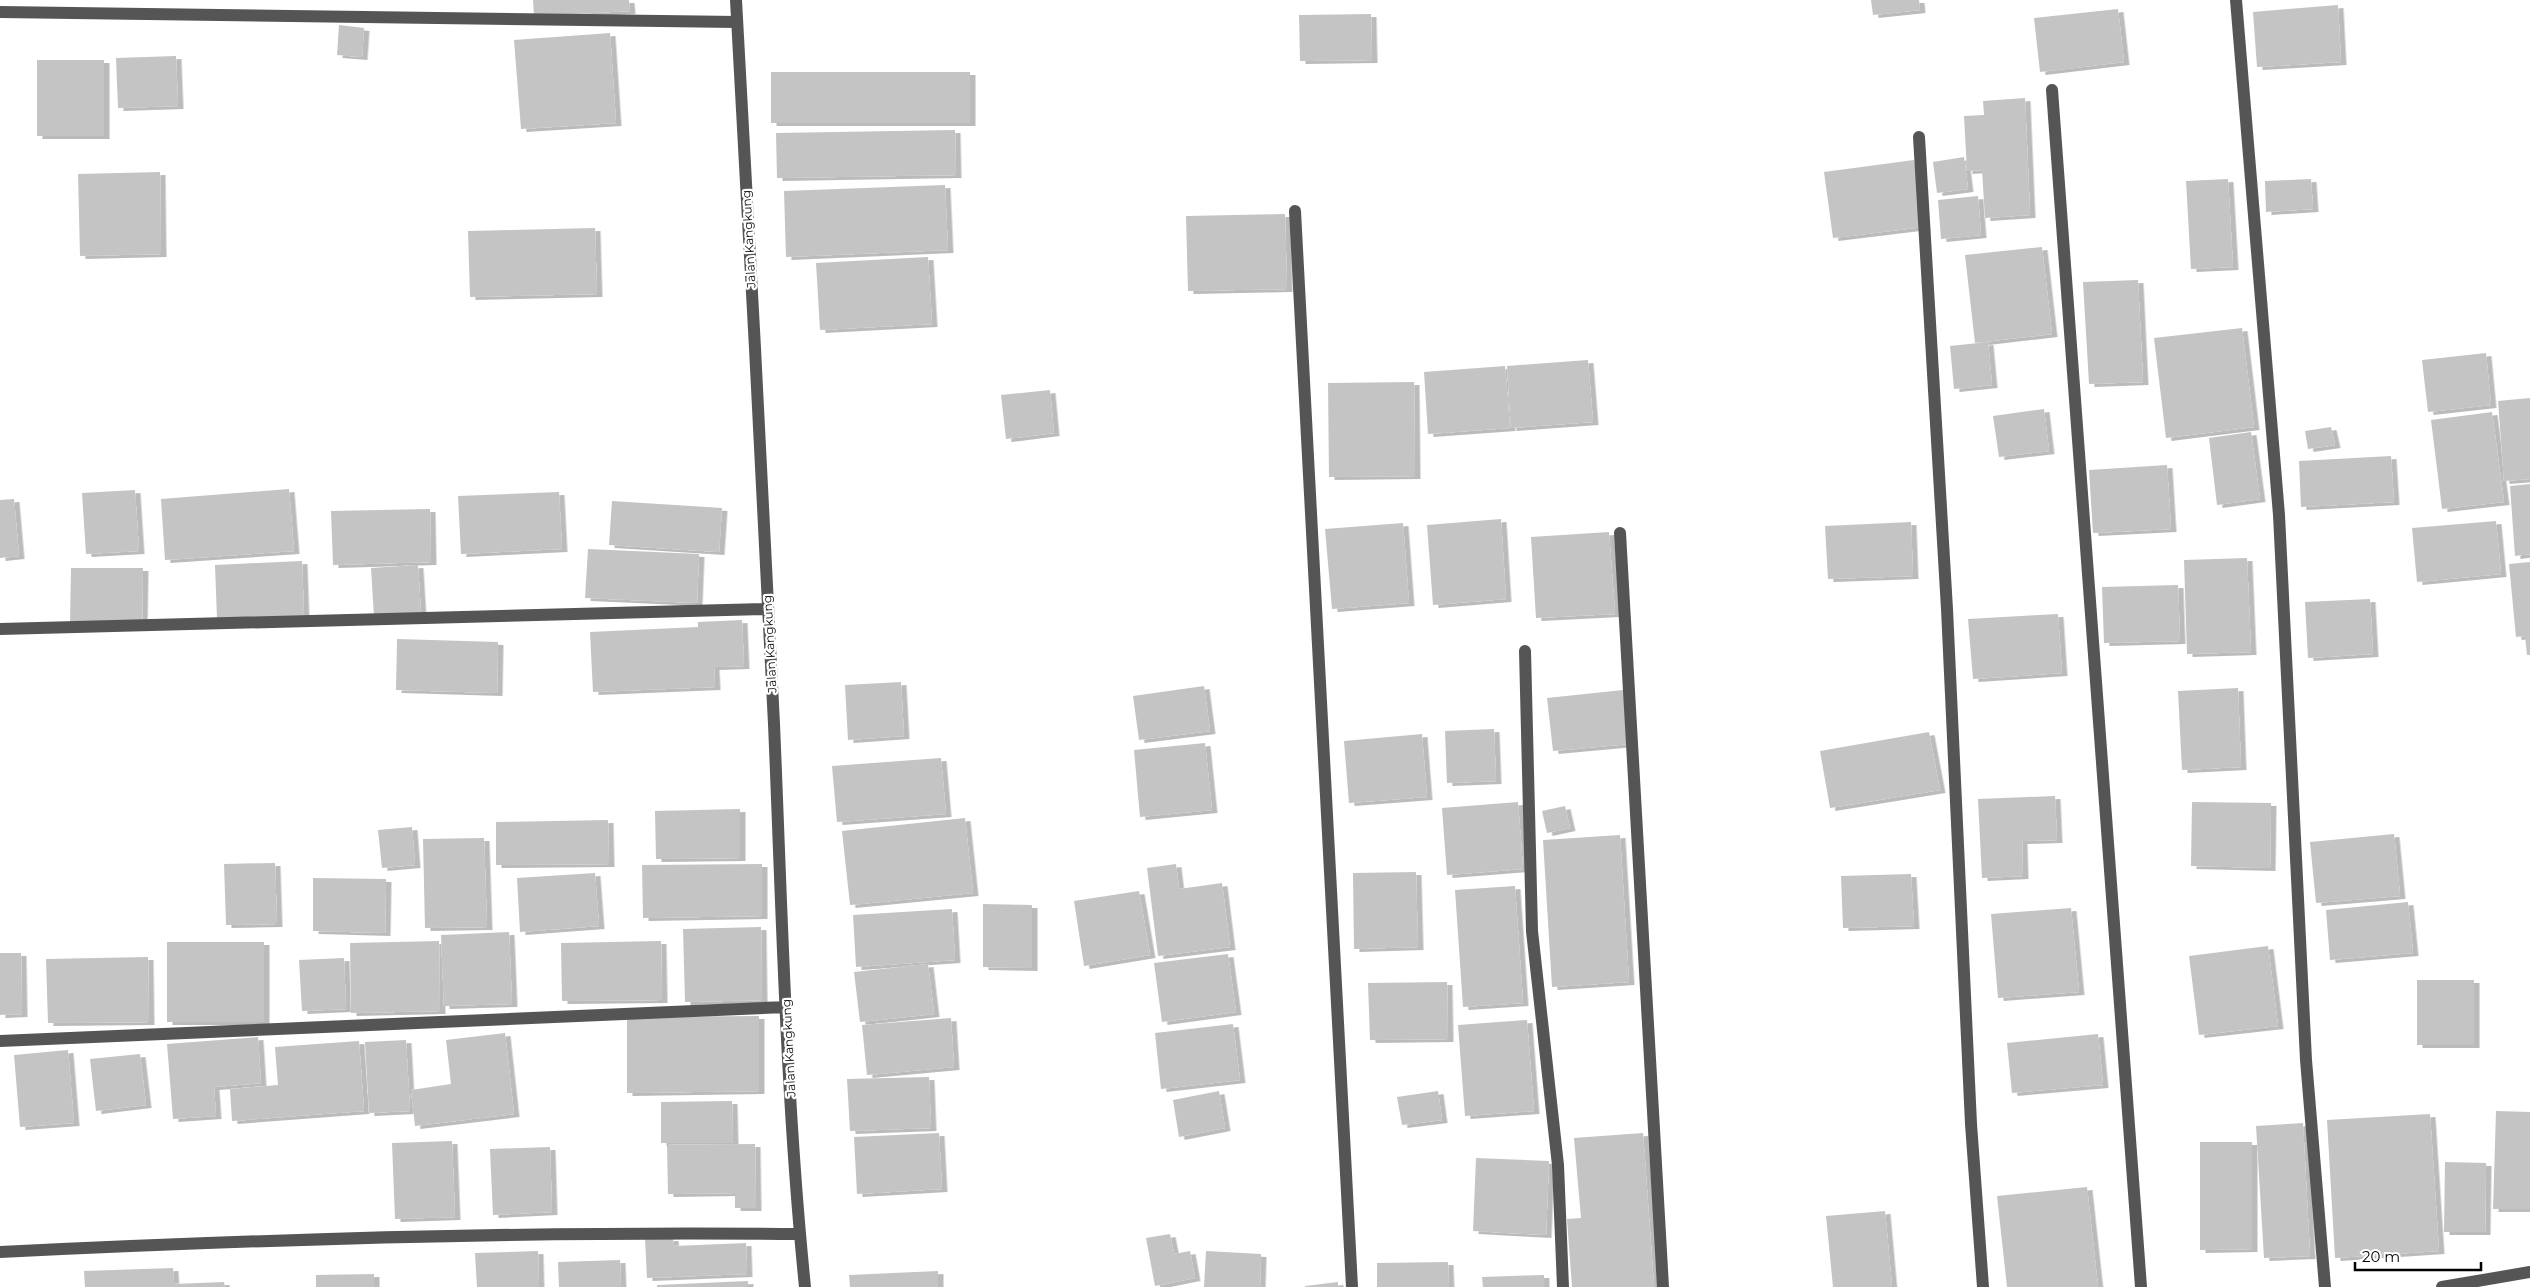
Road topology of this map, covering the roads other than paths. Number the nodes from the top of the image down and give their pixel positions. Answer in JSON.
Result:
{"nodes":[{"id":1,"x":736,"y":0,"type":"edge"},
{"id":2,"x":2236,"y":0,"type":"edge"},
{"id":3,"x":0,"y":12,"type":"edge"},
{"id":4,"x":737,"y":22,"type":"junction"},
{"id":5,"x":2052,"y":90,"type":"dead end"},
{"id":6,"x":1919,"y":138,"type":"dead end"},
{"id":7,"x":1295,"y":211,"type":"dead end"},
{"id":8,"x":1620,"y":533,"type":"dead end"},
{"id":9,"x":768,"y":609,"type":"junction"},
{"id":10,"x":0,"y":629,"type":"edge"},
{"id":11,"x":1525,"y":651,"type":"dead end"},
{"id":12,"x":786,"y":1007,"type":"junction"},
{"id":13,"x":0,"y":1041,"type":"edge"},
{"id":14,"x":799,"y":1234,"type":"junction"},
{"id":15,"x":0,"y":1252,"type":"edge"},
{"id":16,"x":2530,"y":1272,"type":"edge"},
{"id":17,"x":805,"y":1287,"type":"edge"},
{"id":18,"x":1352,"y":1287,"type":"edge"},
{"id":19,"x":1564,"y":1287,"type":"edge"},
{"id":20,"x":1663,"y":1287,"type":"edge"},
{"id":21,"x":1983,"y":1287,"type":"edge"},
{"id":22,"x":2140,"y":1287,"type":"edge"},
{"id":23,"x":2324,"y":1287,"type":"edge"},
{"id":24,"x":2442,"y":1287,"type":"edge"}],
"edges":[{"from":1,"to":4,"type":"street","name":"Jalan Kangkung"},
{"from":2,"to":23,"type":"street"},
{"from":3,"to":4,"type":"street"},
{"from":4,"to":9,"type":"street","name":"Jalan Kangkung"},
{"from":5,"to":22,"type":"street"},
{"from":6,"to":21,"type":"street"},
{"from":7,"to":18,"type":"street"},
{"from":8,"to":20,"type":"street"},
{"from":9,"to":10,"type":"street"},
{"from":9,"to":12,"type":"street","name":"Jalan Kangkung"},
{"from":11,"to":19,"type":"street"},
{"from":12,"to":13,"type":"street"},
{"from":12,"to":14,"type":"street","name":"Jalan Kangkung"},
{"from":14,"to":15,"type":"street"},
{"from":14,"to":17,"type":"street","name":"Jalan Kangkung"},
{"from":16,"to":24,"type":"street"}]}
